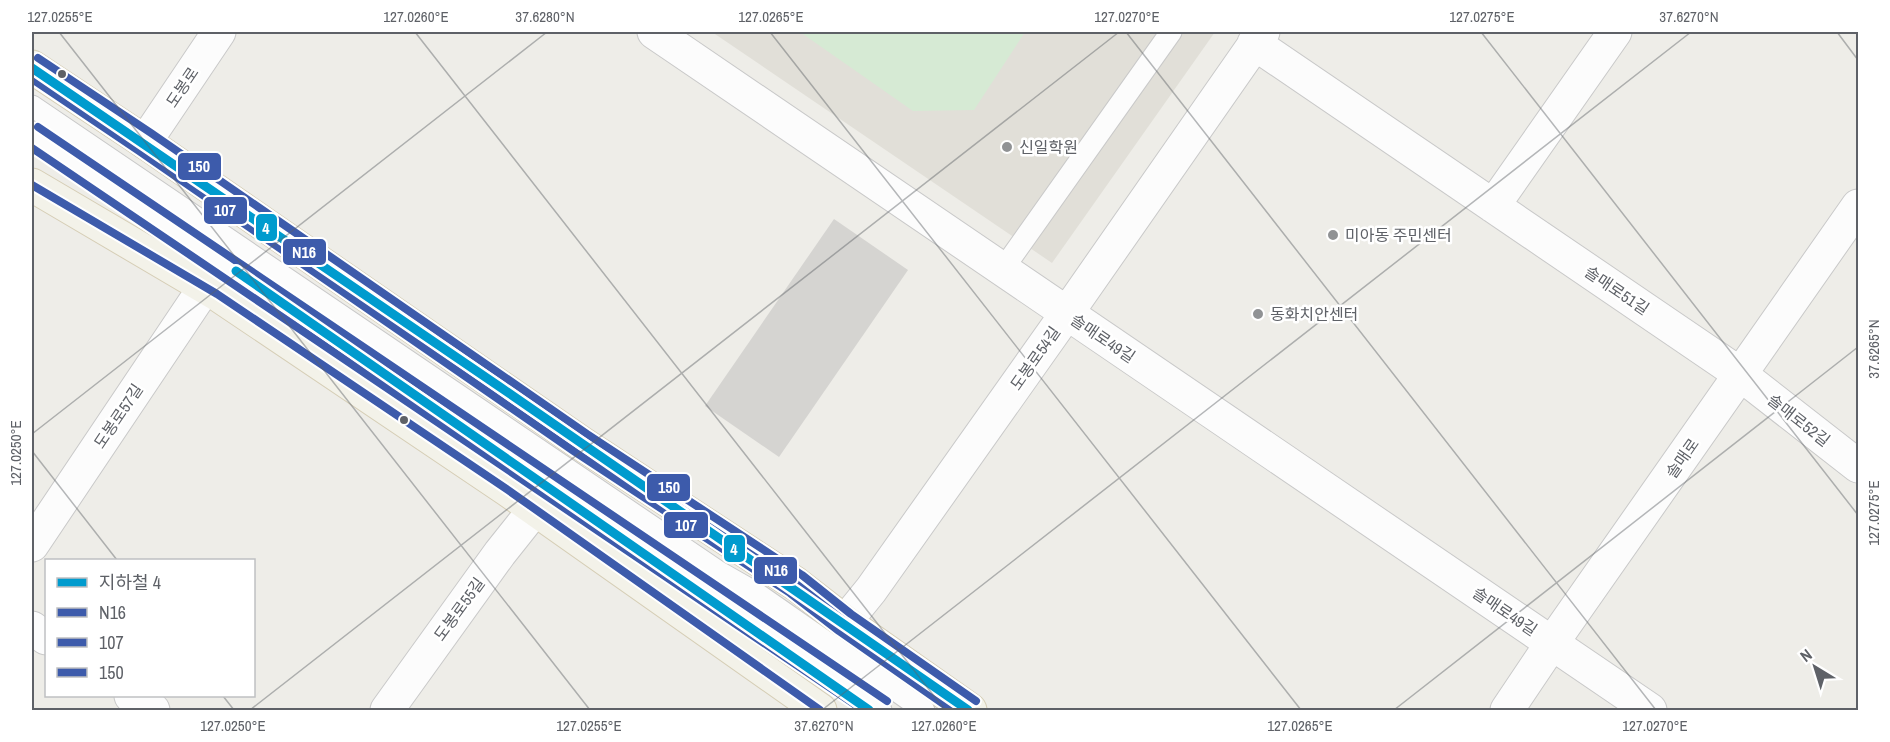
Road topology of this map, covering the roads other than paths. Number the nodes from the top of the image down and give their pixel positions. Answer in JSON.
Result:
{"nodes":[{"id":1,"x":219,"y":32,"type":"edge"},
{"id":2,"x":654,"y":32,"type":"edge"},
{"id":3,"x":1171,"y":32,"type":"edge"},
{"id":4,"x":1614,"y":32,"type":"edge"},
{"id":5,"x":1259,"y":38,"type":"edge"},
{"id":6,"x":32,"y":67,"type":"edge"},
{"id":7,"x":32,"y":106,"type":"edge"},
{"id":8,"x":32,"y":136,"type":"edge"},
{"id":9,"x":145,"y":142,"type":"junction"},
{"id":10,"x":42,"y":191,"type":"edge"},
{"id":11,"x":1493,"y":206,"type":"junction"},
{"id":12,"x":1858,"y":206,"type":"edge"},
{"id":13,"x":1003,"y":269,"type":"junction"},
{"id":14,"x":205,"y":287,"type":"junction"},
{"id":15,"x":280,"y":303,"type":"junction"},
{"id":16,"x":1067,"y":313,"type":"junction"},
{"id":17,"x":350,"y":351,"type":"junction"},
{"id":18,"x":1740,"y":374,"type":"junction"},
{"id":19,"x":1858,"y":466,"type":"edge"},
{"id":20,"x":535,"y":509,"type":"junction"},
{"id":21,"x":32,"y":545,"type":"edge"},
{"id":22,"x":589,"y":547,"type":"junction"},
{"id":23,"x":845,"y":622,"type":"junction"},
{"id":24,"x":32,"y":628,"type":"edge"},
{"id":25,"x":45,"y":637,"type":"edge"},
{"id":26,"x":1552,"y":643,"type":"junction"},
{"id":27,"x":132,"y":697,"type":"edge"},
{"id":28,"x":806,"y":707,"type":"edge"},
{"id":29,"x":153,"y":711,"type":"edge"},
{"id":30,"x":387,"y":711,"type":"edge"},
{"id":31,"x":881,"y":711,"type":"edge"},
{"id":32,"x":924,"y":711,"type":"edge"},
{"id":33,"x":970,"y":711,"type":"edge"},
{"id":34,"x":1507,"y":711,"type":"edge"},
{"id":35,"x":1650,"y":711,"type":"edge"}],
"edges":[{"from":1,"to":9,"type":"street","name":"도봉로"},
{"from":2,"to":13,"type":"street","name":"솔매로49길"},
{"from":3,"to":13,"type":"lane"},
{"from":4,"to":11,"type":"street"},
{"from":5,"to":11,"type":"street","name":"솔매로51길"},
{"from":5,"to":16,"type":"street","name":"도봉로54길"},
{"from":6,"to":9,"type":"main road"},
{"from":7,"to":32,"type":"lane"},
{"from":8,"to":15,"type":"lane"},
{"from":9,"to":23,"type":"main road"},
{"from":10,"to":14,"type":"main road"},
{"from":10,"to":15,"type":"lane"},
{"from":11,"to":18,"type":"street","name":"솔매로51길"},
{"from":12,"to":18,"type":"street","name":"솔매로"},
{"from":13,"to":16,"type":"street","name":"솔매로49길"},
{"from":14,"to":20,"type":"main road"},
{"from":14,"to":21,"type":"street","name":"도봉로57길"},
{"from":15,"to":17,"type":"lane"},
{"from":16,"to":23,"type":"street","name":"도봉로54길"},
{"from":16,"to":26,"type":"street","name":"솔매로49길"},
{"from":17,"to":22,"type":"lane"},
{"from":17,"to":31,"type":"lane"},
{"from":18,"to":19,"type":"street","name":"솔매로52길"},
{"from":18,"to":26,"type":"street","name":"솔매로"},
{"from":20,"to":22,"type":"main road"},
{"from":20,"to":30,"type":"street","name":"도봉로55길"},
{"from":22,"to":28,"type":"main road"},
{"from":23,"to":33,"type":"main road"},
{"from":24,"to":25,"type":"street"},
{"from":26,"to":34,"type":"street","name":"솔매로"},
{"from":26,"to":35,"type":"street","name":"솔매로49길"},
{"from":27,"to":29,"type":"street"}]}
